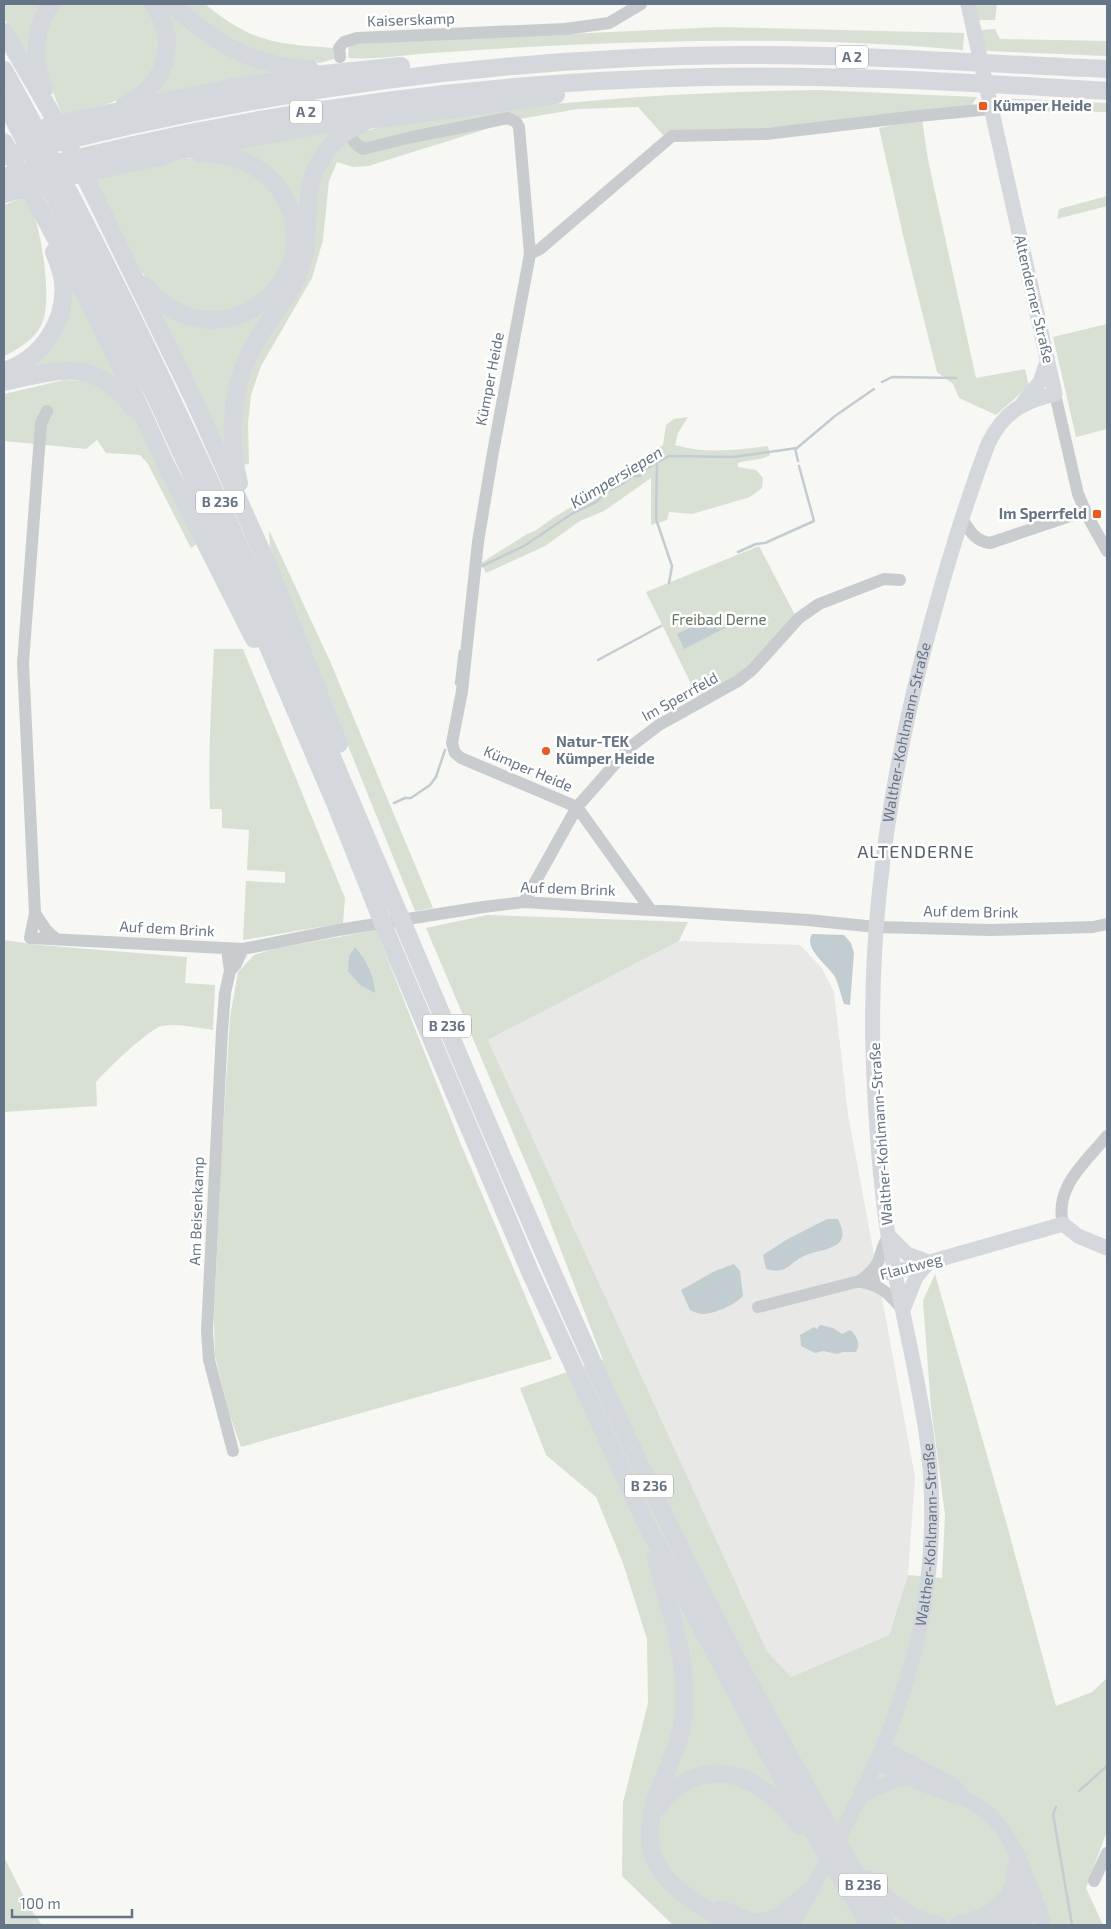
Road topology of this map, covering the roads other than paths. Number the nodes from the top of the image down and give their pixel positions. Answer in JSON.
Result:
{"nodes":[{"id":1,"x":52,"y":4,"type":"edge"},
{"id":2,"x":153,"y":4,"type":"edge"},
{"id":3,"x":171,"y":4,"type":"edge"},
{"id":4,"x":641,"y":4,"type":"edge"},
{"id":5,"x":968,"y":4,"type":"edge"},
{"id":6,"x":4,"y":32,"type":"edge"},
{"id":7,"x":340,"y":57,"type":"dead end"},
{"id":8,"x":558,"y":62,"type":"junction"},
{"id":9,"x":1107,"y":69,"type":"edge"},
{"id":10,"x":4,"y":70,"type":"edge"},
{"id":11,"x":353,"y":71,"type":"junction"},
{"id":12,"x":614,"y":80,"type":"junction"},
{"id":13,"x":1107,"y":91,"type":"edge"},
{"id":14,"x":4,"y":100,"type":"edge"},
{"id":15,"x":991,"y":109,"type":"junction"},
{"id":16,"x":53,"y":116,"type":"junction"},
{"id":17,"x":402,"y":116,"type":"junction"},
{"id":18,"x":83,"y":118,"type":"junction"},
{"id":19,"x":25,"y":124,"type":"junction"},
{"id":20,"x":351,"y":137,"type":"dead end"},
{"id":21,"x":4,"y":138,"type":"edge"},
{"id":22,"x":4,"y":142,"type":"edge"},
{"id":23,"x":4,"y":156,"type":"edge"},
{"id":24,"x":160,"y":156,"type":"junction"},
{"id":25,"x":4,"y":177,"type":"edge"},
{"id":26,"x":59,"y":188,"type":"junction"},
{"id":27,"x":4,"y":194,"type":"edge"},
{"id":28,"x":35,"y":202,"type":"junction"},
{"id":29,"x":109,"y":224,"type":"junction"},
{"id":30,"x":530,"y":254,"type":"junction"},
{"id":31,"x":1048,"y":362,"type":"junction"},
{"id":32,"x":4,"y":371,"type":"edge"},
{"id":33,"x":4,"y":382,"type":"edge"},
{"id":34,"x":1055,"y":394,"type":"junction"},
{"id":35,"x":1022,"y":405,"type":"junction"},
{"id":36,"x":47,"y":411,"type":"dead end"},
{"id":37,"x":165,"y":463,"type":"junction"},
{"id":38,"x":1085,"y":511,"type":"junction"},
{"id":39,"x":962,"y":519,"type":"junction"},
{"id":40,"x":256,"y":538,"type":"junction"},
{"id":41,"x":1107,"y":551,"type":"edge"},
{"id":42,"x":900,"y":580,"type":"dead end"},
{"id":43,"x":291,"y":699,"type":"junction"},
{"id":44,"x":577,"y":807,"type":"junction"},
{"id":45,"x":360,"y":824,"type":"junction"},
{"id":46,"x":524,"y":902,"type":"junction"},
{"id":47,"x":650,"y":909,"type":"junction"},
{"id":48,"x":35,"y":913,"type":"junction"},
{"id":49,"x":1107,"y":924,"type":"edge"},
{"id":50,"x":876,"y":927,"type":"junction"},
{"id":51,"x":56,"y":939,"type":"junction"},
{"id":52,"x":243,"y":948,"type":"junction"},
{"id":53,"x":227,"y":949,"type":"junction"},
{"id":54,"x":230,"y":971,"type":"junction"},
{"id":55,"x":1107,"y":1136,"type":"edge"},
{"id":56,"x":1063,"y":1224,"type":"junction"},
{"id":57,"x":888,"y":1236,"type":"junction"},
{"id":58,"x":1107,"y":1248,"type":"edge"},
{"id":59,"x":929,"y":1262,"type":"junction"},
{"id":60,"x":895,"y":1272,"type":"junction"},
{"id":61,"x":859,"y":1281,"type":"junction"},
{"id":62,"x":758,"y":1306,"type":"dead end"},
{"id":63,"x":903,"y":1310,"type":"junction"},
{"id":64,"x":234,"y":1451,"type":"dead end"},
{"id":65,"x":647,"y":1526,"type":"junction"},
{"id":66,"x":882,"y":1748,"type":"junction"},
{"id":67,"x":877,"y":1762,"type":"junction"},
{"id":68,"x":910,"y":1778,"type":"junction"},
{"id":69,"x":965,"y":1798,"type":"junction"},
{"id":70,"x":860,"y":1799,"type":"junction"},
{"id":71,"x":652,"y":1818,"type":"junction"},
{"id":72,"x":831,"y":1848,"type":"junction"},
{"id":73,"x":1107,"y":1853,"type":"edge"},
{"id":74,"x":1018,"y":1859,"type":"junction"},
{"id":75,"x":1094,"y":1881,"type":"dead end"},
{"id":76,"x":681,"y":1892,"type":"junction"},
{"id":77,"x":806,"y":1896,"type":"junction"},
{"id":78,"x":1039,"y":1910,"type":"edge"},
{"id":79,"x":997,"y":1918,"type":"edge"},
{"id":80,"x":755,"y":1924,"type":"edge"},
{"id":81,"x":733,"y":1925,"type":"edge"},
{"id":82,"x":793,"y":1925,"type":"edge"},
{"id":83,"x":869,"y":1925,"type":"edge"},
{"id":84,"x":887,"y":1925,"type":"edge"},
{"id":85,"x":939,"y":1925,"type":"edge"},
{"id":86,"x":958,"y":1925,"type":"edge"}],
"edges":[{"from":1,"to":16,"type":"highway"},
{"from":2,"to":18,"type":"highway"},
{"from":3,"to":11,"type":"highway"},
{"from":4,"to":7,"type":"street","name":"Kaiserskamp"},
{"from":5,"to":15,"type":"main road","name":"Altenderner Straße"},
{"from":6,"to":16,"type":"highway"},
{"from":8,"to":9,"type":"highway","number":"A 2"},
{"from":8,"to":11,"type":"highway"},
{"from":8,"to":23,"type":"highway","number":"A 2"},
{"from":10,"to":19,"type":"highway","number":"B 236"},
{"from":11,"to":18,"type":"highway"},
{"from":12,"to":13,"type":"highway","number":"A 2"},
{"from":12,"to":17,"type":"highway"},
{"from":12,"to":25,"type":"highway","number":"A 2"},
{"from":14,"to":19,"type":"highway","number":"B 236"},
{"from":15,"to":30,"type":"street"},
{"from":15,"to":31,"type":"main road","name":"Altenderner Straße"},
{"from":16,"to":29,"type":"highway"},
{"from":17,"to":24,"type":"highway"},
{"from":17,"to":40,"type":"highway"},
{"from":18,"to":21,"type":"highway"},
{"from":19,"to":26,"type":"highway","number":"B 236"},
{"from":20,"to":30,"type":"street"},
{"from":22,"to":28,"type":"highway"},
{"from":24,"to":27,"type":"highway"},
{"from":24,"to":29,"type":"highway"},
{"from":26,"to":43,"type":"highway","number":"B 236"},
{"from":26,"to":45,"type":"highway","number":"B 236"},
{"from":28,"to":32,"type":"highway"},
{"from":28,"to":37,"type":"highway"},
{"from":29,"to":40,"type":"highway"},
{"from":30,"to":44,"type":"street","name":"Kümper Heide"},
{"from":31,"to":34,"type":"main road","name":"Altenderner Straße"},
{"from":31,"to":35,"type":"main road"},
{"from":33,"to":37,"type":"highway"},
{"from":34,"to":35,"type":"main road","name":"Walther-Kohlmann-Straße"},
{"from":34,"to":38,"type":"street","name":"Altenderner Straße"},
{"from":35,"to":39,"type":"main road","name":"Walther-Kohlmann-Straße"},
{"from":36,"to":48,"type":"street"},
{"from":37,"to":43,"type":"highway"},
{"from":38,"to":39,"type":"street"},
{"from":38,"to":41,"type":"street","name":"Altenderner Straße"},
{"from":39,"to":50,"type":"main road","name":"Walther-Kohlmann-Straße"},
{"from":40,"to":45,"type":"highway"},
{"from":42,"to":44,"type":"street","name":"Im Sperrfeld"},
{"from":43,"to":65,"type":"highway","number":"B 236"},
{"from":44,"to":46,"type":"street","name":"Im Sperrfeld"},
{"from":44,"to":47,"type":"street","name":"Kümper Heide"},
{"from":45,"to":72,"type":"highway","number":"B 236"},
{"from":46,"to":47,"type":"street","name":"Auf dem Brink"},
{"from":46,"to":52,"type":"street","name":"Auf dem Brink"},
{"from":47,"to":50,"type":"street","name":"Auf dem Brink"},
{"from":48,"to":51,"type":"street"},
{"from":48,"to":51,"type":"street","name":"Auf dem Brink"},
{"from":49,"to":50,"type":"street","name":"Auf dem Brink"},
{"from":50,"to":57,"type":"main road","name":"Walther-Kohlmann-Straße"},
{"from":51,"to":53,"type":"street","name":"Auf dem Brink"},
{"from":52,"to":53,"type":"street","name":"Auf dem Brink"},
{"from":52,"to":54,"type":"street","name":"Am Beisenkamp"},
{"from":53,"to":54,"type":"street","name":"Am Beisenkamp"},
{"from":54,"to":64,"type":"street","name":"Am Beisenkamp"},
{"from":55,"to":56,"type":"street"},
{"from":56,"to":58,"type":"main road"},
{"from":56,"to":59,"type":"main road","name":"Flautweg"},
{"from":57,"to":59,"type":"main road"},
{"from":57,"to":60,"type":"main road","name":"Walther-Kohlmann-Straße"},
{"from":57,"to":61,"type":"street"},
{"from":59,"to":60,"type":"main road","name":"Flautweg"},
{"from":59,"to":63,"type":"main road"},
{"from":60,"to":61,"type":"street","name":"Flautweg"},
{"from":60,"to":63,"type":"main road","name":"Walther-Kohlmann-Straße"},
{"from":61,"to":62,"type":"street","name":"Flautweg"},
{"from":61,"to":63,"type":"street"},
{"from":63,"to":66,"type":"main road","name":"Walther-Kohlmann-Straße"},
{"from":65,"to":71,"type":"highway"},
{"from":65,"to":72,"type":"highway","number":"B 236"},
{"from":66,"to":67,"type":"main road","name":"Walther-Kohlmann-Straße"},
{"from":66,"to":69,"type":"main road"},
{"from":67,"to":68,"type":"main road"},
{"from":67,"to":70,"type":"main road","name":"Walther-Kohlmann-Straße"},
{"from":68,"to":69,"type":"main road"},
{"from":68,"to":70,"type":"main road"},
{"from":69,"to":74,"type":"main road"},
{"from":70,"to":77,"type":"main road","name":"Walther-Kohlmann-Straße"},
{"from":71,"to":72,"type":"highway"},
{"from":71,"to":76,"type":"highway"},
{"from":72,"to":83,"type":"highway","number":"B 236"},
{"from":72,"to":84,"type":"highway","number":"B 236"},
{"from":72,"to":85,"type":"highway"},
{"from":73,"to":75,"type":"street"},
{"from":74,"to":78,"type":"main road"},
{"from":74,"to":79,"type":"highway"},
{"from":76,"to":80,"type":"highway"},
{"from":76,"to":81,"type":"highway"},
{"from":77,"to":80,"type":"highway"},
{"from":77,"to":82,"type":"main road","name":"Walther-Kohlmann-Straße"},
{"from":78,"to":79,"type":"highway"},
{"from":79,"to":86,"type":"highway"}]}
